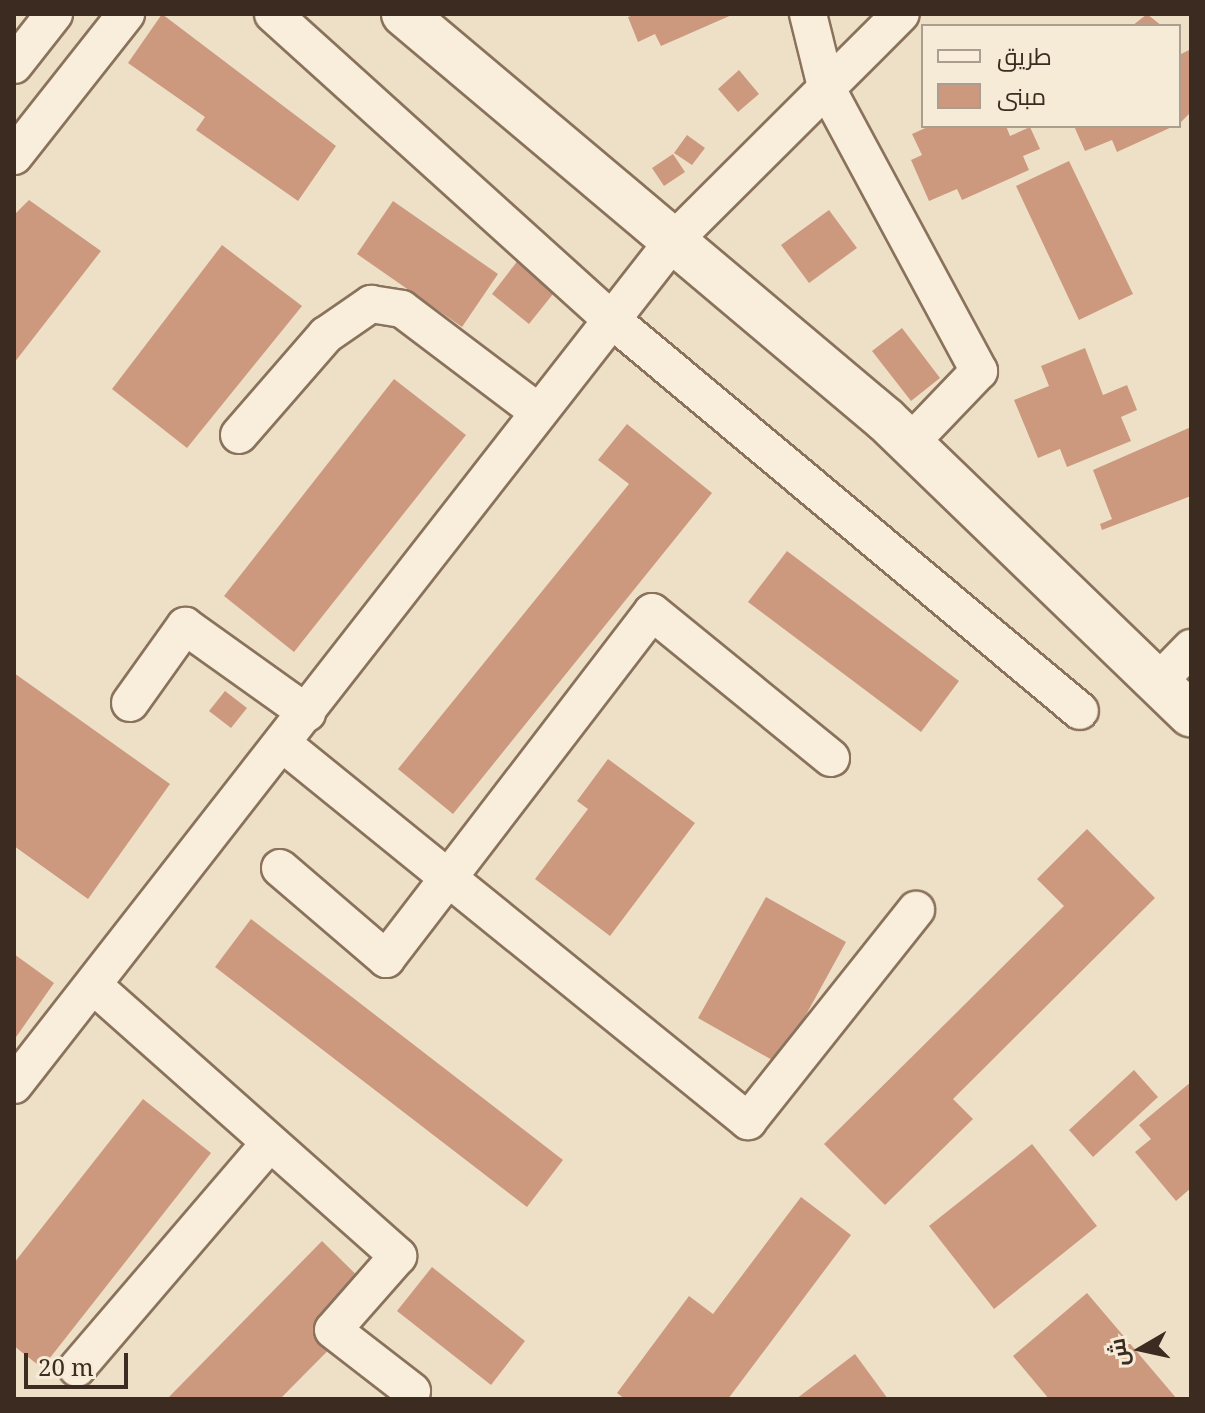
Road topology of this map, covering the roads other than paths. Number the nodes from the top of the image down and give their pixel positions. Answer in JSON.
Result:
{"nodes":[{"id":1,"x":54,"y":14,"type":"edge"},
{"id":2,"x":126,"y":14,"type":"edge"},
{"id":3,"x":273,"y":14,"type":"edge"},
{"id":4,"x":404,"y":14,"type":"edge"},
{"id":5,"x":808,"y":14,"type":"edge"},
{"id":6,"x":901,"y":14,"type":"edge"},
{"id":7,"x":14,"y":65,"type":"edge"},
{"id":8,"x":826,"y":87,"type":"junction"},
{"id":9,"x":14,"y":156,"type":"edge"},
{"id":10,"x":674,"y":240,"type":"junction"},
{"id":11,"x":611,"y":319,"type":"junction"},
{"id":12,"x":537,"y":411,"type":"junction"},
{"id":13,"x":239,"y":435,"type":"dead end"},
{"id":14,"x":910,"y":443,"type":"junction"},
{"id":15,"x":1191,"y":648,"type":"edge"},
{"id":16,"x":1157,"y":683,"type":"junction"},
{"id":17,"x":130,"y":703,"type":"dead end"},
{"id":18,"x":1080,"y":711,"type":"dead end"},
{"id":19,"x":307,"y":713,"type":"junction"},
{"id":20,"x":1191,"y":715,"type":"edge"},
{"id":21,"x":283,"y":744,"type":"junction"},
{"id":22,"x":831,"y":758,"type":"dead end"},
{"id":23,"x":280,"y":868,"type":"dead end"},
{"id":24,"x":449,"y":879,"type":"junction"},
{"id":25,"x":916,"y":910,"type":"dead end"},
{"id":26,"x":94,"y":986,"type":"junction"},
{"id":27,"x":14,"y":1085,"type":"edge"},
{"id":28,"x":270,"y":1143,"type":"junction"},
{"id":29,"x":77,"y":1368,"type":"dead end"},
{"id":30,"x":412,"y":1391,"type":"dead end"}],
"edges":[{"from":1,"to":7,"type":"street"},
{"from":2,"to":9,"type":"street"},
{"from":3,"to":11,"type":"street"},
{"from":4,"to":10,"type":"street"},
{"from":5,"to":8,"type":"street"},
{"from":6,"to":8,"type":"street"},
{"from":8,"to":10,"type":"street"},
{"from":8,"to":14,"type":"street"},
{"from":10,"to":11,"type":"street"},
{"from":10,"to":14,"type":"street"},
{"from":11,"to":12,"type":"street"},
{"from":11,"to":18,"type":"street"},
{"from":12,"to":13,"type":"street"},
{"from":12,"to":19,"type":"street"},
{"from":14,"to":16,"type":"street"},
{"from":15,"to":16,"type":"street"},
{"from":16,"to":20,"type":"street"},
{"from":17,"to":19,"type":"street"},
{"from":19,"to":21,"type":"street"},
{"from":21,"to":24,"type":"street"},
{"from":21,"to":26,"type":"street"},
{"from":22,"to":24,"type":"street"},
{"from":23,"to":24,"type":"street"},
{"from":24,"to":25,"type":"street"},
{"from":26,"to":27,"type":"street"},
{"from":26,"to":28,"type":"street"},
{"from":28,"to":29,"type":"street"},
{"from":28,"to":30,"type":"street"}]}
